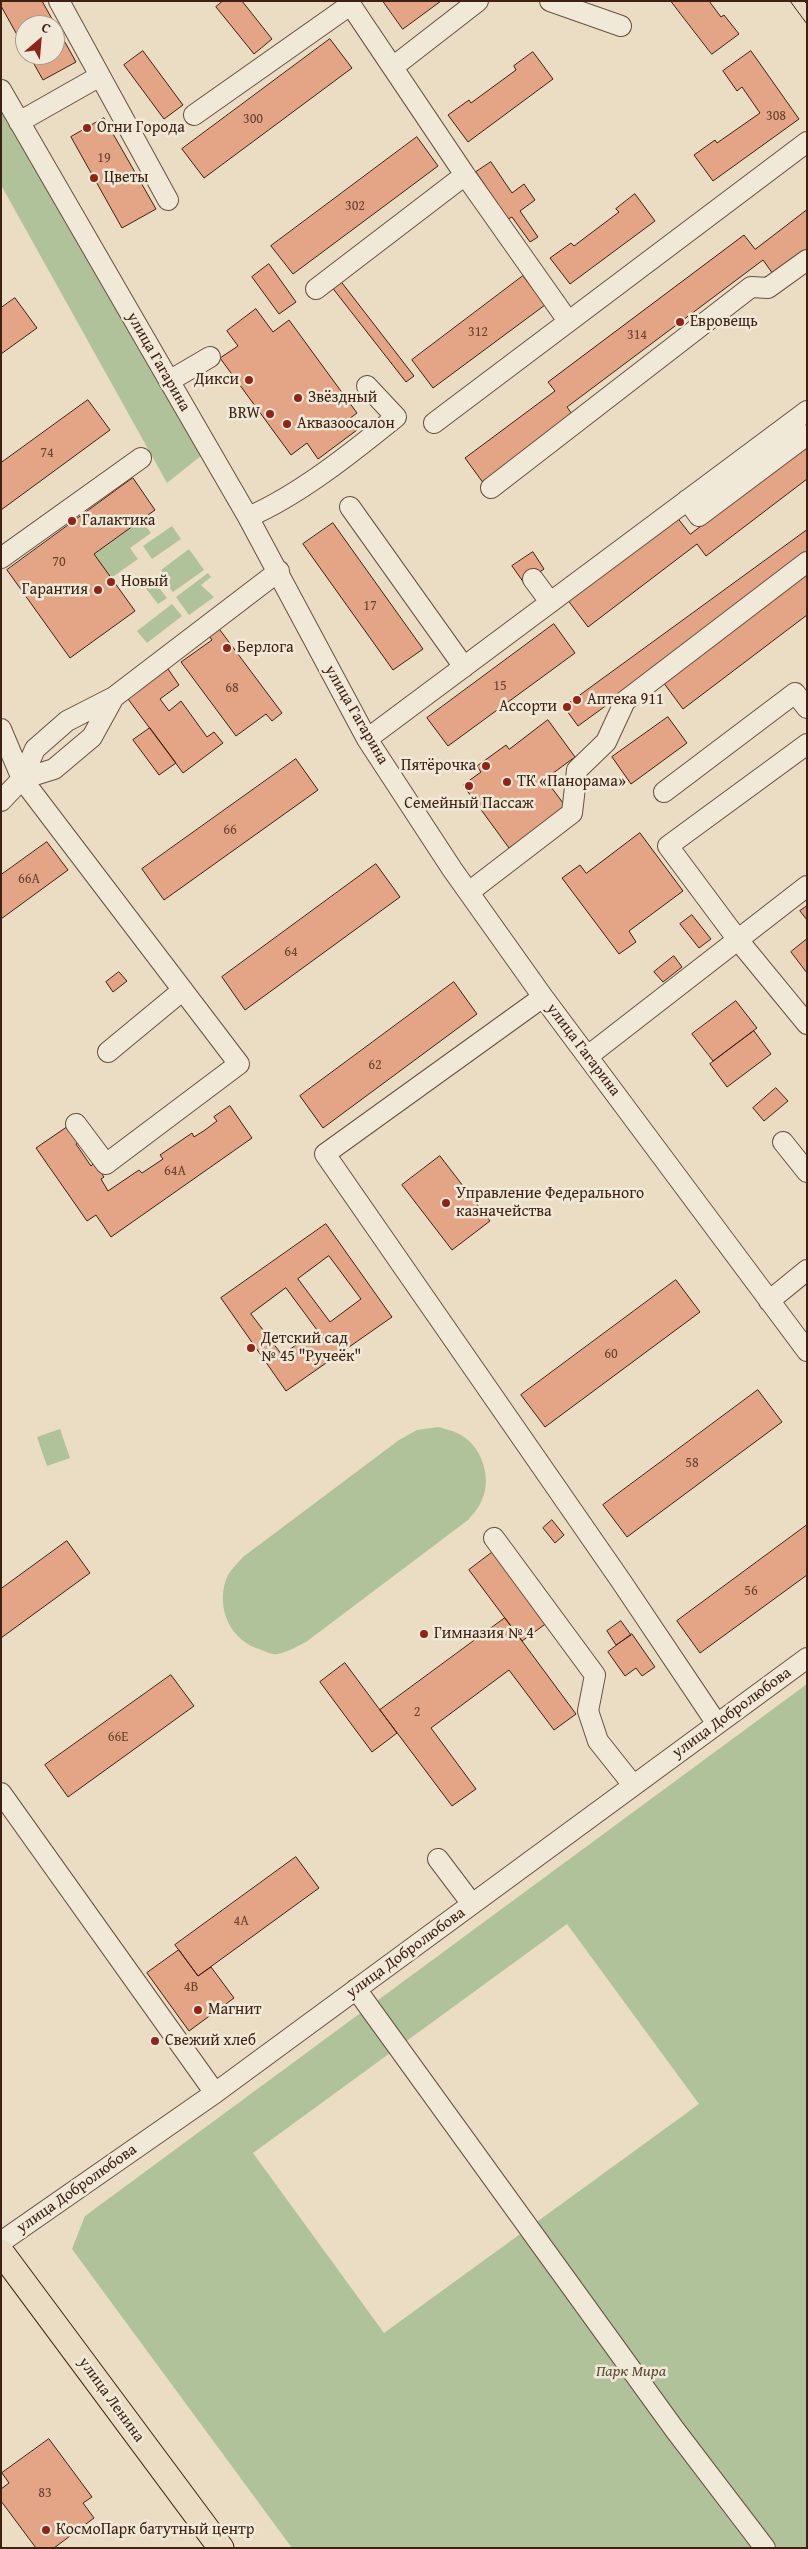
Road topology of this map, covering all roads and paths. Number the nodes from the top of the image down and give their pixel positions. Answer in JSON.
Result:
{"nodes":[{"id":1,"x":59,"y":1,"type":"edge"},
{"id":2,"x":478,"y":1,"type":"edge"},
{"id":3,"x":550,"y":1,"type":"edge"},
{"id":4,"x":349,"y":3,"type":"edge"},
{"id":5,"x":622,"y":26,"type":"dead end"},
{"id":6,"x":393,"y":67,"type":"junction"},
{"id":7,"x":100,"y":76,"type":"junction"},
{"id":8,"x":1,"y":90,"type":"edge"},
{"id":9,"x":194,"y":115,"type":"dead end"},
{"id":10,"x":19,"y":122,"type":"junction"},
{"id":11,"x":807,"y":142,"type":"edge"},
{"id":12,"x":465,"y":175,"type":"junction"},
{"id":13,"x":168,"y":200,"type":"dead end"},
{"id":14,"x":807,"y":260,"type":"edge"},
{"id":15,"x":316,"y":290,"type":"dead end"},
{"id":16,"x":568,"y":320,"type":"junction"},
{"id":17,"x":210,"y":357,"type":"dead end"},
{"id":18,"x":169,"y":381,"type":"junction"},
{"id":19,"x":367,"y":386,"type":"dead end"},
{"id":20,"x":807,"y":411,"type":"edge"},
{"id":21,"x":434,"y":423,"type":"dead end"},
{"id":22,"x":807,"y":435,"type":"edge"},
{"id":23,"x":141,"y":458,"type":"dead end"},
{"id":24,"x":491,"y":488,"type":"dead end"},
{"id":25,"x":688,"y":500,"type":"junction"},
{"id":26,"x":350,"y":507,"type":"dead end"},
{"id":27,"x":248,"y":517,"type":"junction"},
{"id":28,"x":1,"y":558,"type":"edge"},
{"id":29,"x":807,"y":562,"type":"edge"},
{"id":30,"x":279,"y":571,"type":"junction"},
{"id":31,"x":534,"y":579,"type":"dead end"},
{"id":32,"x":550,"y":602,"type":"junction"},
{"id":33,"x":464,"y":666,"type":"junction"},
{"id":34,"x":114,"y":697,"type":"junction"},
{"id":35,"x":807,"y":708,"type":"edge"},
{"id":36,"x":1,"y":730,"type":"edge"},
{"id":37,"x":367,"y":739,"type":"junction"},
{"id":38,"x":807,"y":744,"type":"edge"},
{"id":39,"x":22,"y":779,"type":"junction"},
{"id":40,"x":664,"y":792,"type":"dead end"},
{"id":41,"x":1,"y":801,"type":"edge"},
{"id":42,"x":807,"y":886,"type":"edge"},
{"id":43,"x":469,"y":892,"type":"junction"},
{"id":44,"x":738,"y":940,"type":"junction"},
{"id":45,"x":183,"y":990,"type":"junction"},
{"id":46,"x":543,"y":997,"type":"junction"},
{"id":47,"x":807,"y":1024,"type":"edge"},
{"id":48,"x":108,"y":1052,"type":"dead end"},
{"id":49,"x":588,"y":1056,"type":"junction"},
{"id":50,"x":76,"y":1124,"type":"dead end"},
{"id":51,"x":783,"y":1142,"type":"dead end"},
{"id":52,"x":807,"y":1172,"type":"edge"},
{"id":53,"x":807,"y":1270,"type":"edge"},
{"id":54,"x":770,"y":1301,"type":"junction"},
{"id":55,"x":807,"y":1351,"type":"edge"},
{"id":56,"x":494,"y":1538,"type":"dead end"},
{"id":57,"x":807,"y":1658,"type":"edge"},
{"id":58,"x":717,"y":1724,"type":"junction"},
{"id":59,"x":633,"y":1785,"type":"junction"},
{"id":60,"x":1,"y":1793,"type":"edge"},
{"id":61,"x":438,"y":1859,"type":"dead end"},
{"id":62,"x":472,"y":1904,"type":"junction"},
{"id":63,"x":356,"y":1990,"type":"junction"},
{"id":64,"x":215,"y":2093,"type":"junction"},
{"id":65,"x":1,"y":2242,"type":"edge"},
{"id":66,"x":1,"y":2252,"type":"edge"},
{"id":67,"x":221,"y":2548,"type":"edge"},
{"id":68,"x":765,"y":2548,"type":"edge"}],
"edges":[{"from":1,"to":7,"type":"street"},
{"from":2,"to":6,"type":"street"},
{"from":3,"to":5,"type":"street"},
{"from":4,"to":6,"type":"street"},
{"from":4,"to":9,"type":"street"},
{"from":6,"to":12,"type":"street"},
{"from":7,"to":10,"type":"street"},
{"from":7,"to":13,"type":"street"},
{"from":8,"to":10,"type":"street","name":"улица Гагарина"},
{"from":10,"to":18,"type":"street","name":"улица Гагарина"},
{"from":11,"to":16,"type":"street"},
{"from":12,"to":15,"type":"street"},
{"from":12,"to":16,"type":"street"},
{"from":14,"to":24,"type":"street"},
{"from":16,"to":21,"type":"street"},
{"from":17,"to":18,"type":"street"},
{"from":18,"to":27,"type":"street","name":"улица Гагарина"},
{"from":19,"to":27,"type":"street"},
{"from":20,"to":25,"type":"street"},
{"from":22,"to":25,"type":"street"},
{"from":23,"to":28,"type":"street"},
{"from":25,"to":32,"type":"street"},
{"from":26,"to":33,"type":"street"},
{"from":27,"to":30,"type":"street","name":"улица Гагарина"},
{"from":29,"to":43,"type":"street"},
{"from":30,"to":34,"type":"street"},
{"from":30,"to":37,"type":"street","name":"улица Гагарина"},
{"from":31,"to":32,"type":"street"},
{"from":32,"to":33,"type":"street"},
{"from":33,"to":37,"type":"street"},
{"from":34,"to":39,"type":"street"},
{"from":34,"to":39,"type":"street"},
{"from":35,"to":40,"type":"street"},
{"from":36,"to":39,"type":"street"},
{"from":37,"to":43,"type":"street","name":"улица Гагарина"},
{"from":38,"to":44,"type":"street"},
{"from":39,"to":41,"type":"street"},
{"from":39,"to":45,"type":"street"},
{"from":42,"to":44,"type":"street"},
{"from":43,"to":46,"type":"street","name":"улица Гагарина"},
{"from":44,"to":47,"type":"street"},
{"from":44,"to":49,"type":"street"},
{"from":45,"to":48,"type":"street"},
{"from":45,"to":50,"type":"street"},
{"from":46,"to":49,"type":"street","name":"улица Гагарина"},
{"from":46,"to":58,"type":"street"},
{"from":49,"to":54,"type":"street","name":"улица Гагарина"},
{"from":51,"to":52,"type":"street"},
{"from":53,"to":54,"type":"street"},
{"from":54,"to":55,"type":"street","name":"улица Гагарина"},
{"from":56,"to":59,"type":"street"},
{"from":57,"to":58,"type":"street","name":"улица Добролюбова"},
{"from":58,"to":59,"type":"street","name":"улица Добролюбова"},
{"from":59,"to":62,"type":"street","name":"улица Добролюбова"},
{"from":60,"to":64,"type":"street"},
{"from":61,"to":62,"type":"street"},
{"from":62,"to":63,"type":"street","name":"улица Добролюбова"},
{"from":63,"to":64,"type":"street","name":"улица Добролюбова"},
{"from":63,"to":68,"type":"street"},
{"from":64,"to":65,"type":"street","name":"улица Добролюбова"},
{"from":66,"to":67,"type":"main road","name":"улица Ленина"}]}
